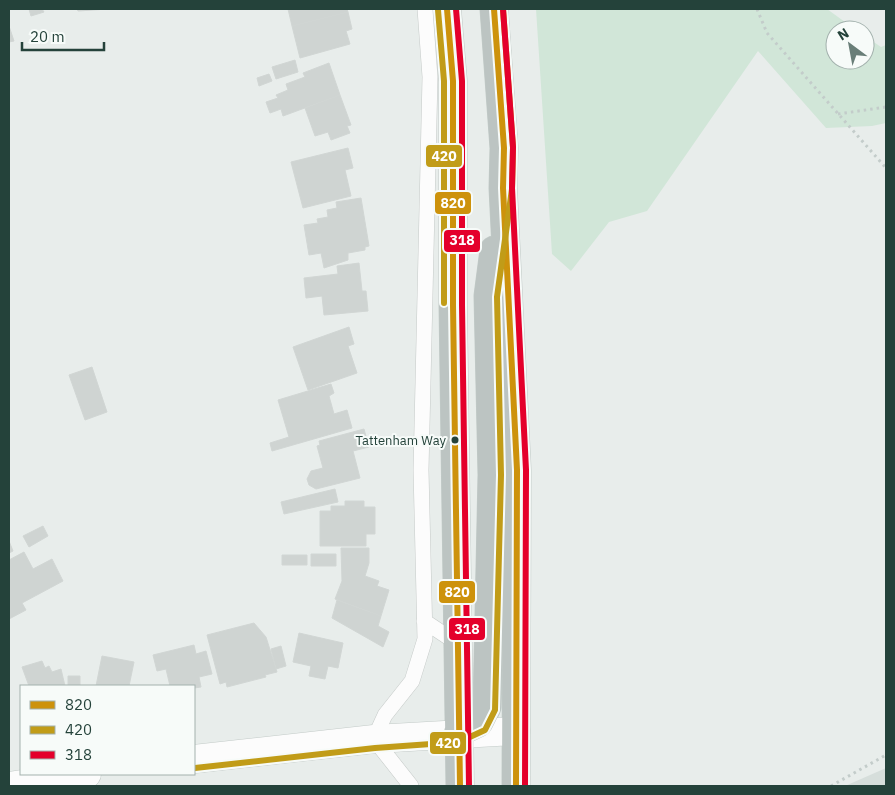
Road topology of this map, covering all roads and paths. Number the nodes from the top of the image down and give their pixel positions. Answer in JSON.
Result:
{"nodes":[{"id":1,"x":425,"y":9,"type":"edge"},
{"id":2,"x":447,"y":9,"type":"edge"},
{"id":3,"x":494,"y":9,"type":"edge"},
{"id":4,"x":757,"y":9,"type":"edge"},
{"id":5,"x":886,"y":107,"type":"edge"},
{"id":6,"x":838,"y":114,"type":"junction"},
{"id":7,"x":886,"y":168,"type":"edge"},
{"id":8,"x":503,"y":188,"type":"junction"},
{"id":9,"x":424,"y":621,"type":"junction"},
{"id":10,"x":457,"y":643,"type":"junction"},
{"id":11,"x":516,"y":732,"type":"junction"},
{"id":12,"x":458,"y":734,"type":"junction"},
{"id":13,"x":374,"y":739,"type":"junction"},
{"id":14,"x":886,"y":755,"type":"edge"},
{"id":15,"x":195,"y":759,"type":"edge"},
{"id":16,"x":81,"y":775,"type":"edge"},
{"id":17,"x":9,"y":786,"type":"edge"},
{"id":18,"x":411,"y":786,"type":"edge"},
{"id":19,"x":460,"y":786,"type":"edge"},
{"id":20,"x":516,"y":786,"type":"edge"},
{"id":21,"x":831,"y":786,"type":"edge"}],
"edges":[{"from":1,"to":9,"type":"lane"},
{"from":2,"to":10,"type":"highway"},
{"from":3,"to":8,"type":"highway"},
{"from":4,"to":6,"type":"path"},
{"from":5,"to":6,"type":"path"},
{"from":6,"to":7,"type":"path"},
{"from":8,"to":11,"type":"highway"},
{"from":8,"to":12,"type":"highway"},
{"from":9,"to":10,"type":"lane"},
{"from":9,"to":13,"type":"lane"},
{"from":10,"to":12,"type":"highway"},
{"from":11,"to":12,"type":"main road"},
{"from":11,"to":20,"type":"highway"},
{"from":12,"to":13,"type":"main road"},
{"from":12,"to":19,"type":"highway"},
{"from":13,"to":15,"type":"main road"},
{"from":13,"to":18,"type":"lane"},
{"from":14,"to":21,"type":"path"},
{"from":16,"to":17,"type":"main road"}]}
